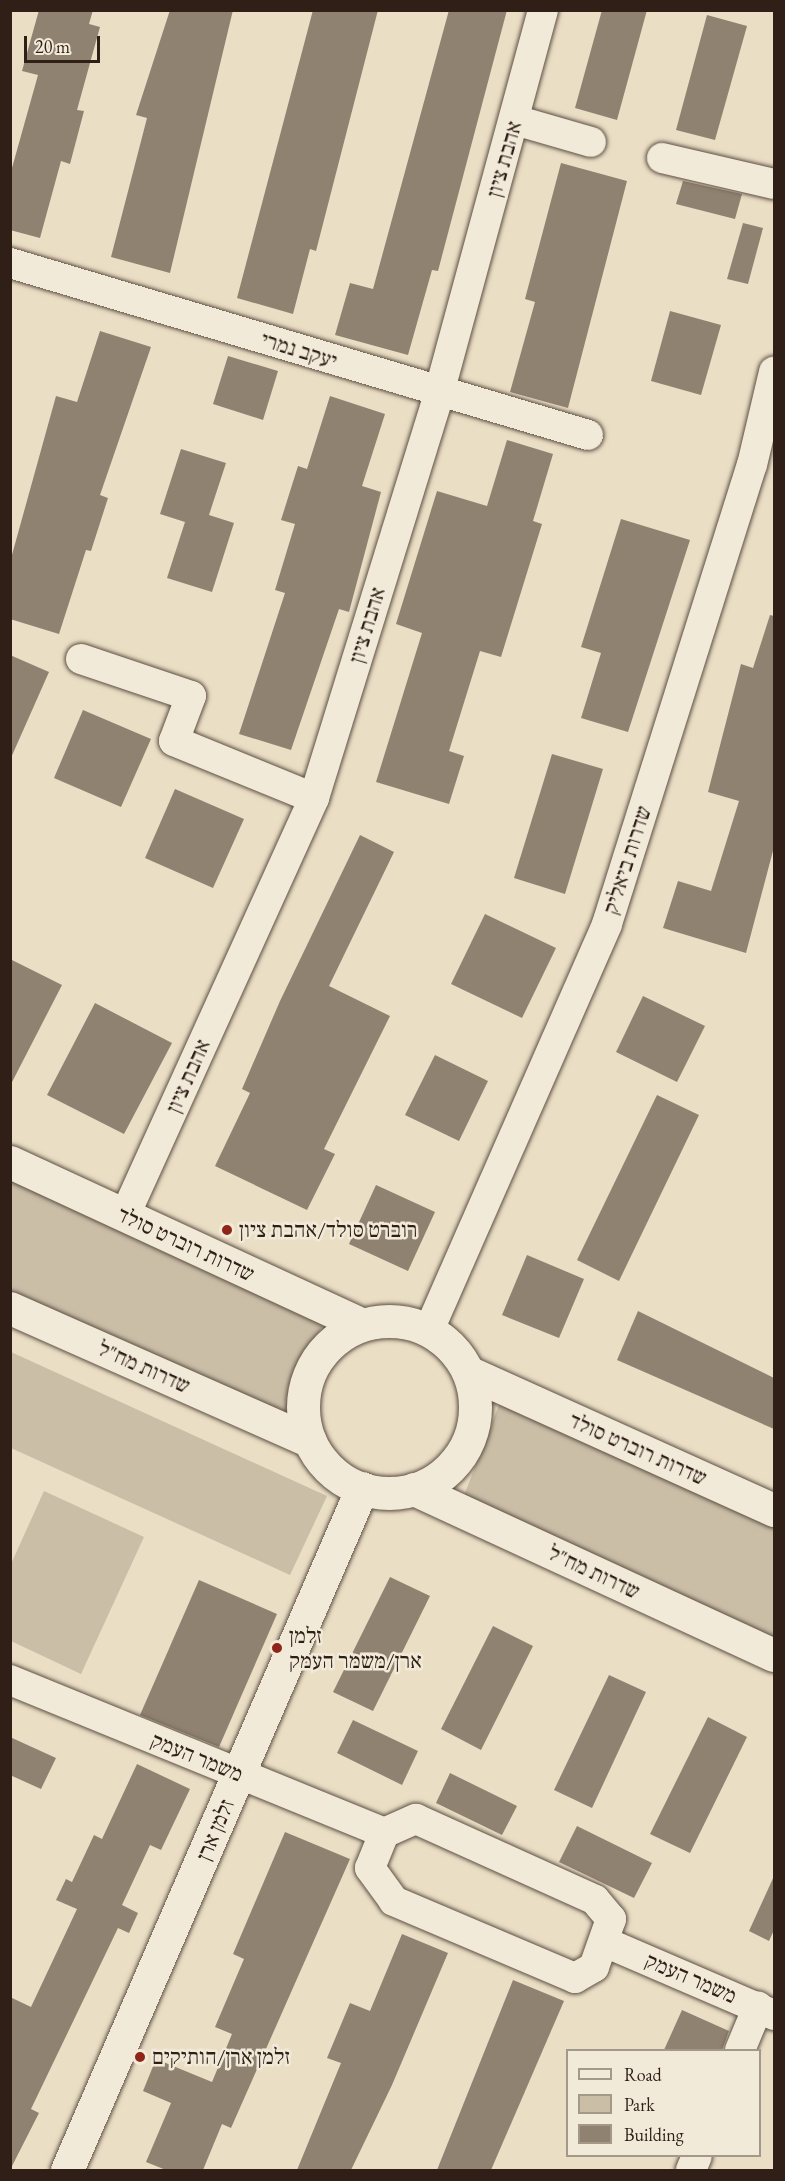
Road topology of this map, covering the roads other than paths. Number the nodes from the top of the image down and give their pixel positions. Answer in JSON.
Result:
{"nodes":[{"id":1,"x":543,"y":10,"type":"edge"},
{"id":2,"x":515,"y":120,"type":"junction"},
{"id":3,"x":591,"y":142,"type":"dead end"},
{"id":4,"x":662,"y":158,"type":"dead end"},
{"id":5,"x":774,"y":184,"type":"edge"},
{"id":6,"x":10,"y":263,"type":"edge"},
{"id":7,"x":774,"y":372,"type":"edge"},
{"id":8,"x":439,"y":393,"type":"junction"},
{"id":9,"x":588,"y":435,"type":"dead end"},
{"id":10,"x":763,"y":469,"type":"edge"},
{"id":11,"x":81,"y":659,"type":"dead end"},
{"id":12,"x":314,"y":798,"type":"junction"},
{"id":13,"x":10,"y":1162,"type":"edge"},
{"id":14,"x":125,"y":1215,"type":"junction"},
{"id":15,"x":10,"y":1308,"type":"edge"},
{"id":16,"x":362,"y":1325,"type":"junction"},
{"id":17,"x":429,"y":1330,"type":"junction"},
{"id":18,"x":468,"y":1372,"type":"junction"},
{"id":19,"x":310,"y":1441,"type":"junction"},
{"id":20,"x":362,"y":1488,"type":"junction"},
{"id":21,"x":414,"y":1489,"type":"junction"},
{"id":22,"x":774,"y":1510,"type":"edge"},
{"id":23,"x":774,"y":1655,"type":"edge"},
{"id":24,"x":10,"y":1680,"type":"edge"},
{"id":25,"x":240,"y":1774,"type":"junction"},
{"id":26,"x":384,"y":1833,"type":"junction"},
{"id":27,"x":607,"y":1943,"type":"junction"},
{"id":28,"x":766,"y":2011,"type":"edge"},
{"id":29,"x":741,"y":2049,"type":"edge"},
{"id":30,"x":67,"y":2170,"type":"edge"}],
"edges":[{"from":1,"to":2,"type":"street","name":"אהבת ציון"},
{"from":2,"to":3,"type":"street"},
{"from":2,"to":8,"type":"street","name":"אהבת ציון"},
{"from":4,"to":5,"type":"street"},
{"from":6,"to":8,"type":"street","name":"יעקב נמרי"},
{"from":7,"to":10,"type":"street","name":"שדרות ביאליק"},
{"from":8,"to":9,"type":"street","name":"יעקב נמרי"},
{"from":8,"to":12,"type":"street","name":"אהבת ציון"},
{"from":10,"to":17,"type":"street","name":"שדרות ביאליק"},
{"from":11,"to":12,"type":"street"},
{"from":12,"to":14,"type":"street","name":"אהבת ציון"},
{"from":13,"to":14,"type":"street","name":"שדרות רוברט סולד"},
{"from":14,"to":16,"type":"street","name":"שדרות רוברט סולד"},
{"from":15,"to":19,"type":"street","name":"שדרות מח\"ל"},
{"from":16,"to":17,"type":"street"},
{"from":16,"to":19,"type":"street"},
{"from":17,"to":18,"type":"street"},
{"from":18,"to":21,"type":"street"},
{"from":18,"to":22,"type":"street","name":"שדרות רוברט סולד"},
{"from":19,"to":20,"type":"street"},
{"from":20,"to":21,"type":"street"},
{"from":20,"to":25,"type":"street","name":"זלמן ארן"},
{"from":21,"to":23,"type":"street","name":"שדרות מח\"ל"},
{"from":24,"to":25,"type":"street","name":"משמר העמק"},
{"from":25,"to":26,"type":"street","name":"משמר העמק"},
{"from":25,"to":30,"type":"street","name":"זלמן ארן"},
{"from":26,"to":27,"type":"street"},
{"from":26,"to":27,"type":"street"},
{"from":27,"to":28,"type":"street","name":"משמר העמק"},
{"from":28,"to":29,"type":"street"}]}
